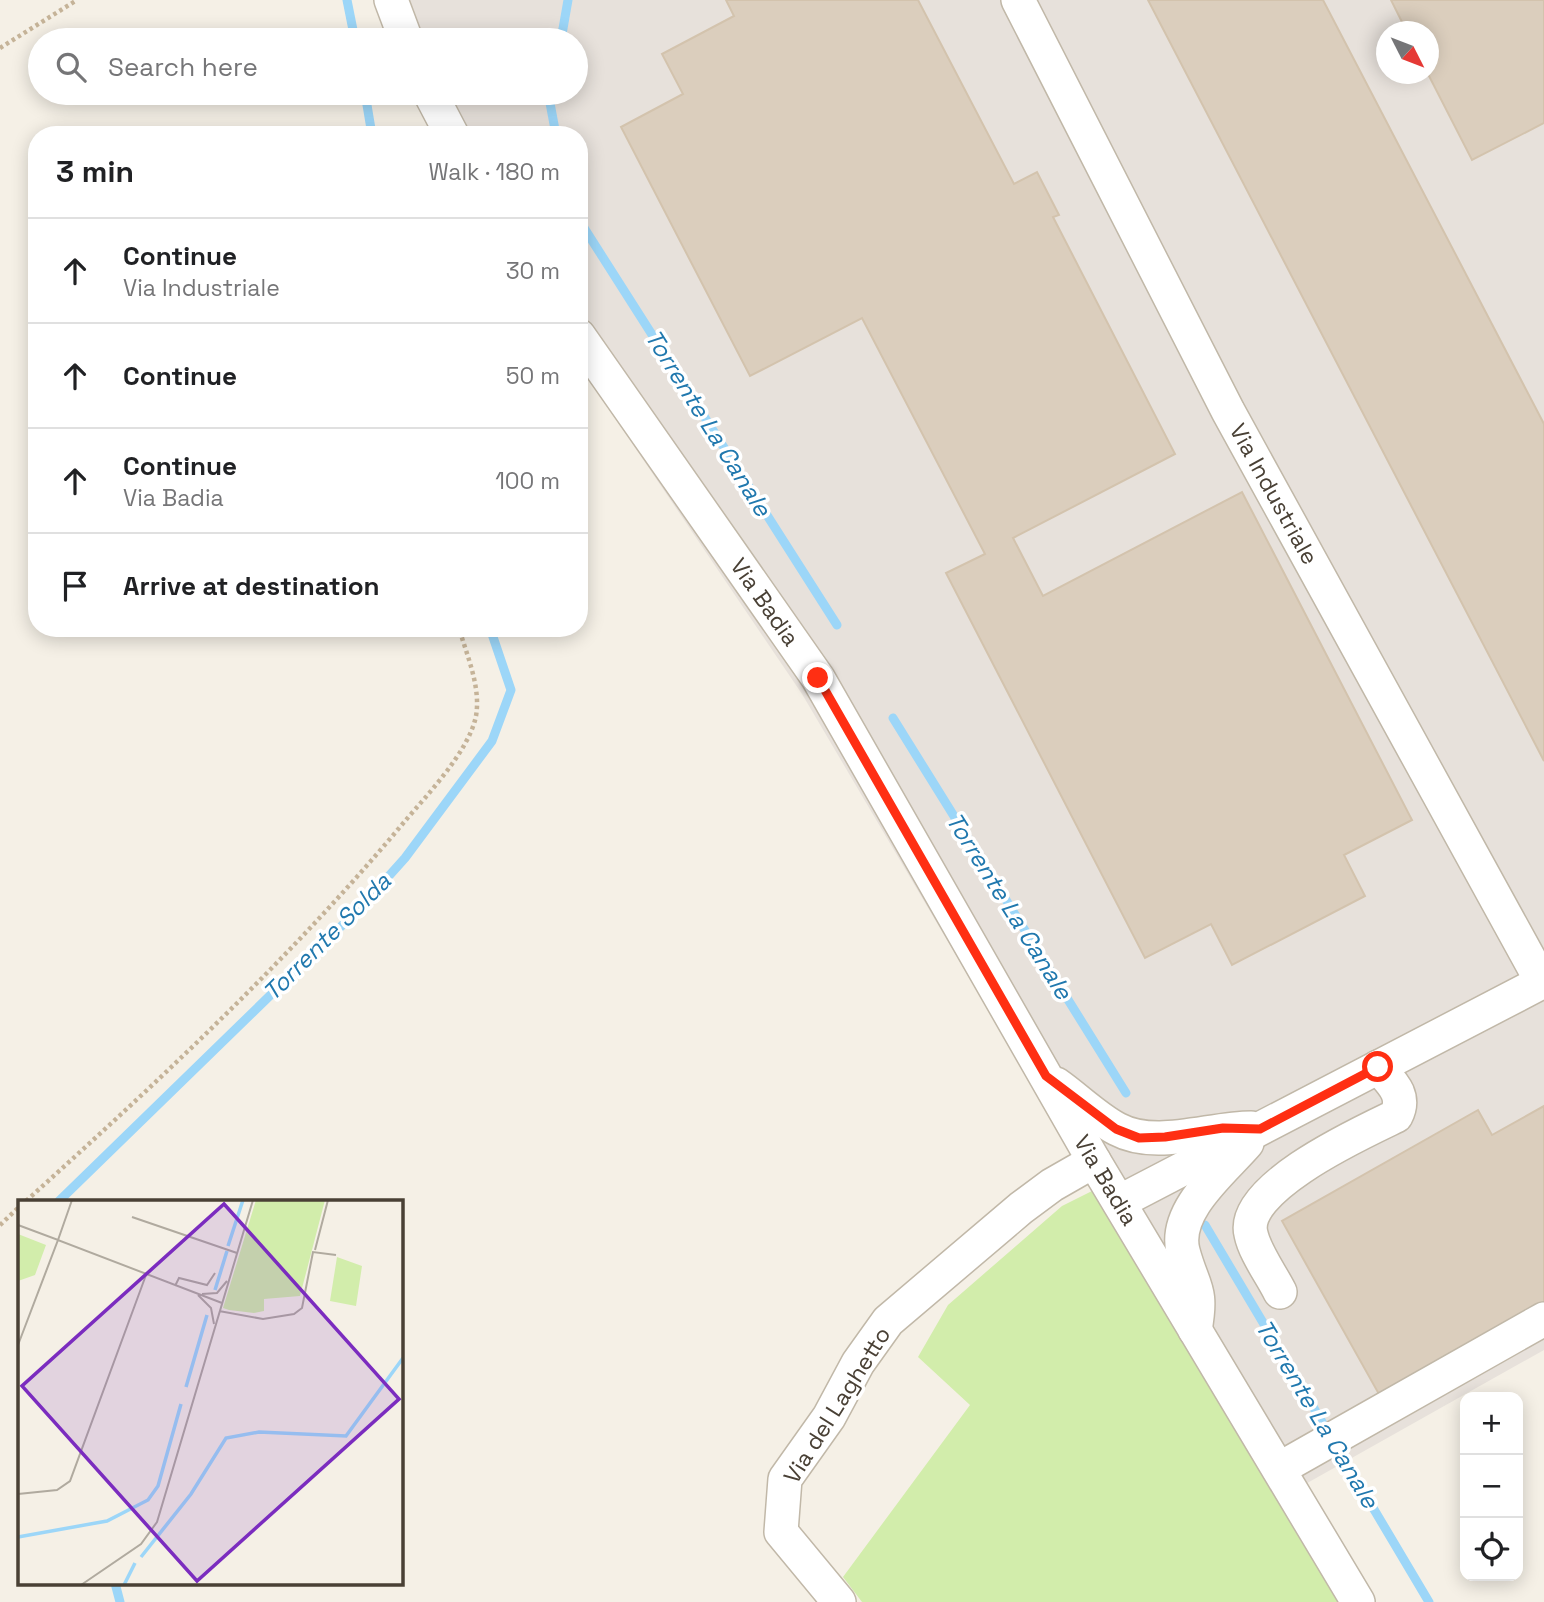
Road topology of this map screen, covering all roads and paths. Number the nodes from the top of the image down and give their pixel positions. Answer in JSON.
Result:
{"nodes":[{"id":1,"x":77,"y":0,"type":"edge"},
{"id":2,"x":391,"y":0,"type":"edge"},
{"id":3,"x":1018,"y":0,"type":"edge"},
{"id":4,"x":32,"y":28,"type":"edge"},
{"id":5,"x":402,"y":28,"type":"edge"},
{"id":6,"x":28,"y":31,"type":"edge"},
{"id":7,"x":0,"y":48,"type":"edge"},
{"id":8,"x":436,"y":105,"type":"edge"},
{"id":9,"x":447,"y":126,"type":"edge"},
{"id":10,"x":588,"y":349,"type":"edge"},
{"id":11,"x":461,"y":637,"type":"edge"},
{"id":12,"x":1543,"y":981,"type":"edge"},
{"id":13,"x":1378,"y":1067,"type":"junction"},
{"id":14,"x":1046,"y":1076,"type":"junction"},
{"id":15,"x":1260,"y":1129,"type":"junction"},
{"id":16,"x":1094,"y":1161,"type":"junction"},
{"id":17,"x":27,"y":1200,"type":"edge"},
{"id":18,"x":1119,"y":1202,"type":"junction"},
{"id":19,"x":18,"y":1208,"type":"edge"},
{"id":20,"x":0,"y":1224,"type":"edge"},
{"id":21,"x":1280,"y":1292,"type":"dead end"},
{"id":22,"x":1544,"y":1318,"type":"edge"},
{"id":23,"x":1195,"y":1329,"type":"junction"},
{"id":24,"x":1279,"y":1469,"type":"junction"},
{"id":25,"x":839,"y":1602,"type":"edge"},
{"id":26,"x":1358,"y":1602,"type":"edge"}],
"edges":[{"from":1,"to":4,"type":"path"},
{"from":2,"to":5,"type":"street"},
{"from":3,"to":12,"type":"street","name":"Via Industriale"},
{"from":6,"to":7,"type":"path"},
{"from":8,"to":9,"type":"street"},
{"from":10,"to":14,"type":"street","name":"Via Badia"},
{"from":11,"to":17,"type":"path"},
{"from":12,"to":13,"type":"street","name":"Via Industriale"},
{"from":13,"to":15,"type":"street","name":"Via Industriale"},
{"from":13,"to":21,"type":"street"},
{"from":14,"to":15,"type":"street"},
{"from":14,"to":16,"type":"street","name":"Via Badia"},
{"from":15,"to":18,"type":"street","name":"Via Industriale"},
{"from":15,"to":23,"type":"street"},
{"from":16,"to":18,"type":"street","name":"Via Badia"},
{"from":16,"to":25,"type":"street","name":"Via del Laghetto"},
{"from":18,"to":23,"type":"street","name":"Via Badia"},
{"from":19,"to":20,"type":"path"},
{"from":22,"to":24,"type":"street"},
{"from":23,"to":24,"type":"street","name":"Via Badia"},
{"from":24,"to":26,"type":"street","name":"Via Badia"}]}
